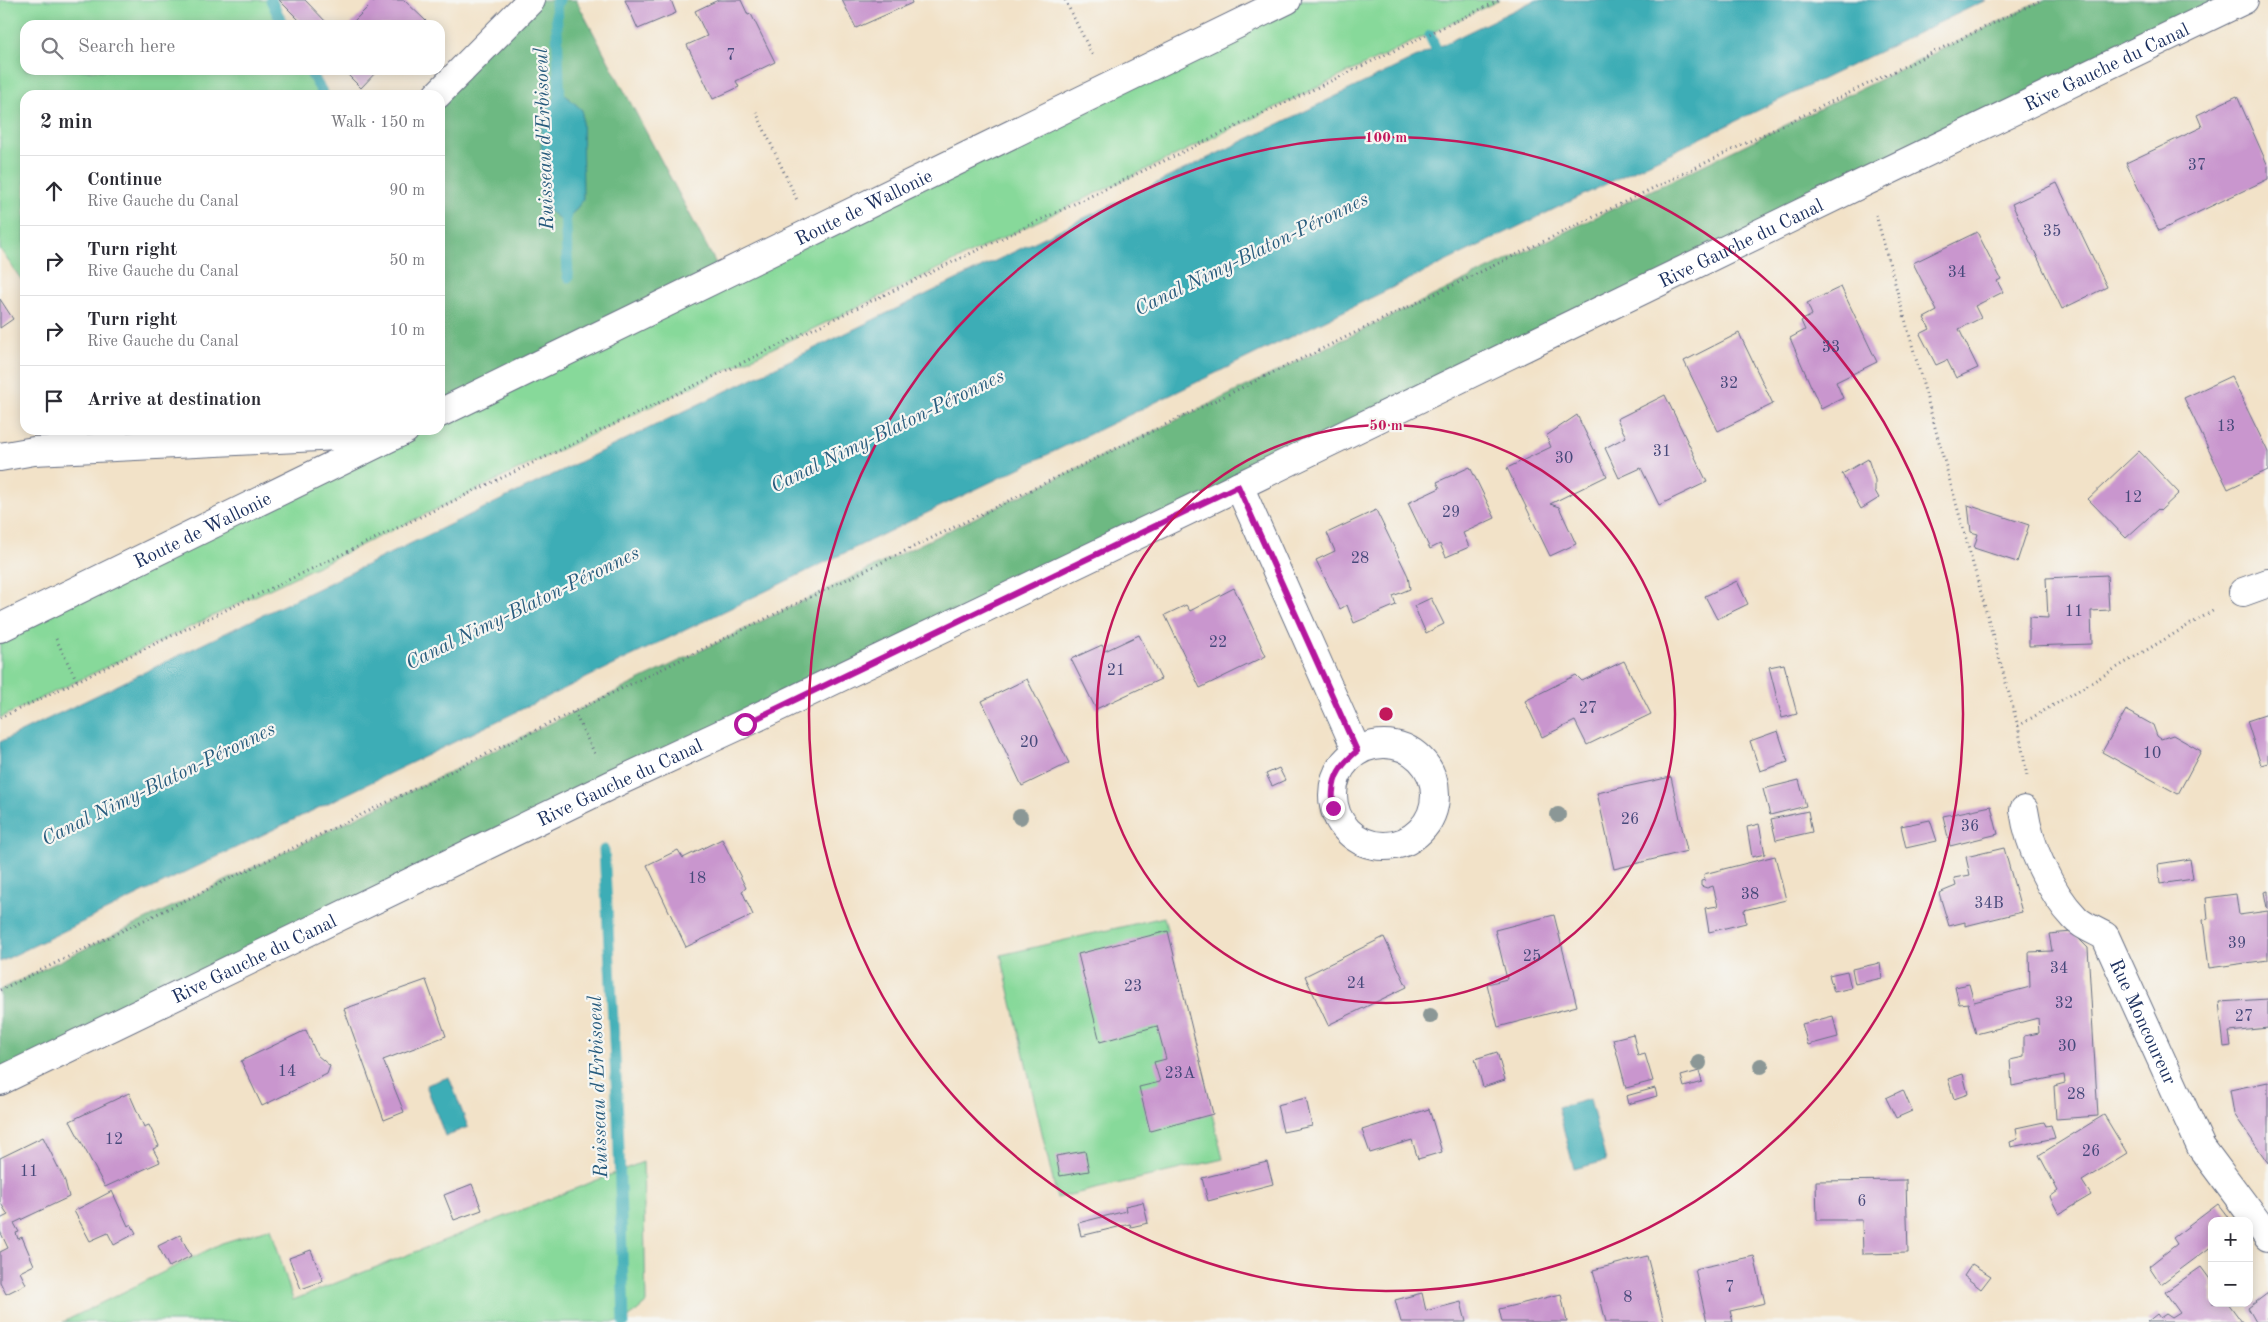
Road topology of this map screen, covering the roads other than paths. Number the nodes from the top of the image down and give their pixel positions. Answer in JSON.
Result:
{"nodes":[{"id":1,"x":531,"y":0,"type":"edge"},
{"id":2,"x":1287,"y":0,"type":"edge"},
{"id":3,"x":2244,"y":0,"type":"edge"},
{"id":4,"x":442,"y":90,"type":"edge"},
{"id":5,"x":445,"y":411,"type":"edge"},
{"id":6,"x":56,"y":435,"type":"edge"},
{"id":7,"x":328,"y":435,"type":"edge"},
{"id":8,"x":394,"y":435,"type":"edge"},
{"id":9,"x":34,"y":451,"type":"junction"},
{"id":10,"x":0,"y":457,"type":"edge"},
{"id":11,"x":1238,"y":486,"type":"junction"},
{"id":12,"x":0,"y":628,"type":"edge"},
{"id":13,"x":1357,"y":751,"type":"dead end"},
{"id":14,"x":2024,"y":810,"type":"road end"},
{"id":15,"x":0,"y":1081,"type":"edge"},
{"id":16,"x":2268,"y":1237,"type":"edge"}],
"edges":[{"from":1,"to":4,"type":"street"},
{"from":2,"to":5,"type":"street","name":"Route de Wallonie"},
{"from":3,"to":11,"type":"street","name":"Rive Gauche du Canal"},
{"from":6,"to":9,"type":"street"},
{"from":7,"to":9,"type":"street"},
{"from":8,"to":12,"type":"street","name":"Route de Wallonie"},
{"from":9,"to":10,"type":"street"},
{"from":11,"to":13,"type":"street"},
{"from":11,"to":15,"type":"street","name":"Rive Gauche du Canal"},
{"from":14,"to":16,"type":"street","name":"Rue Moncoureur"}]}
